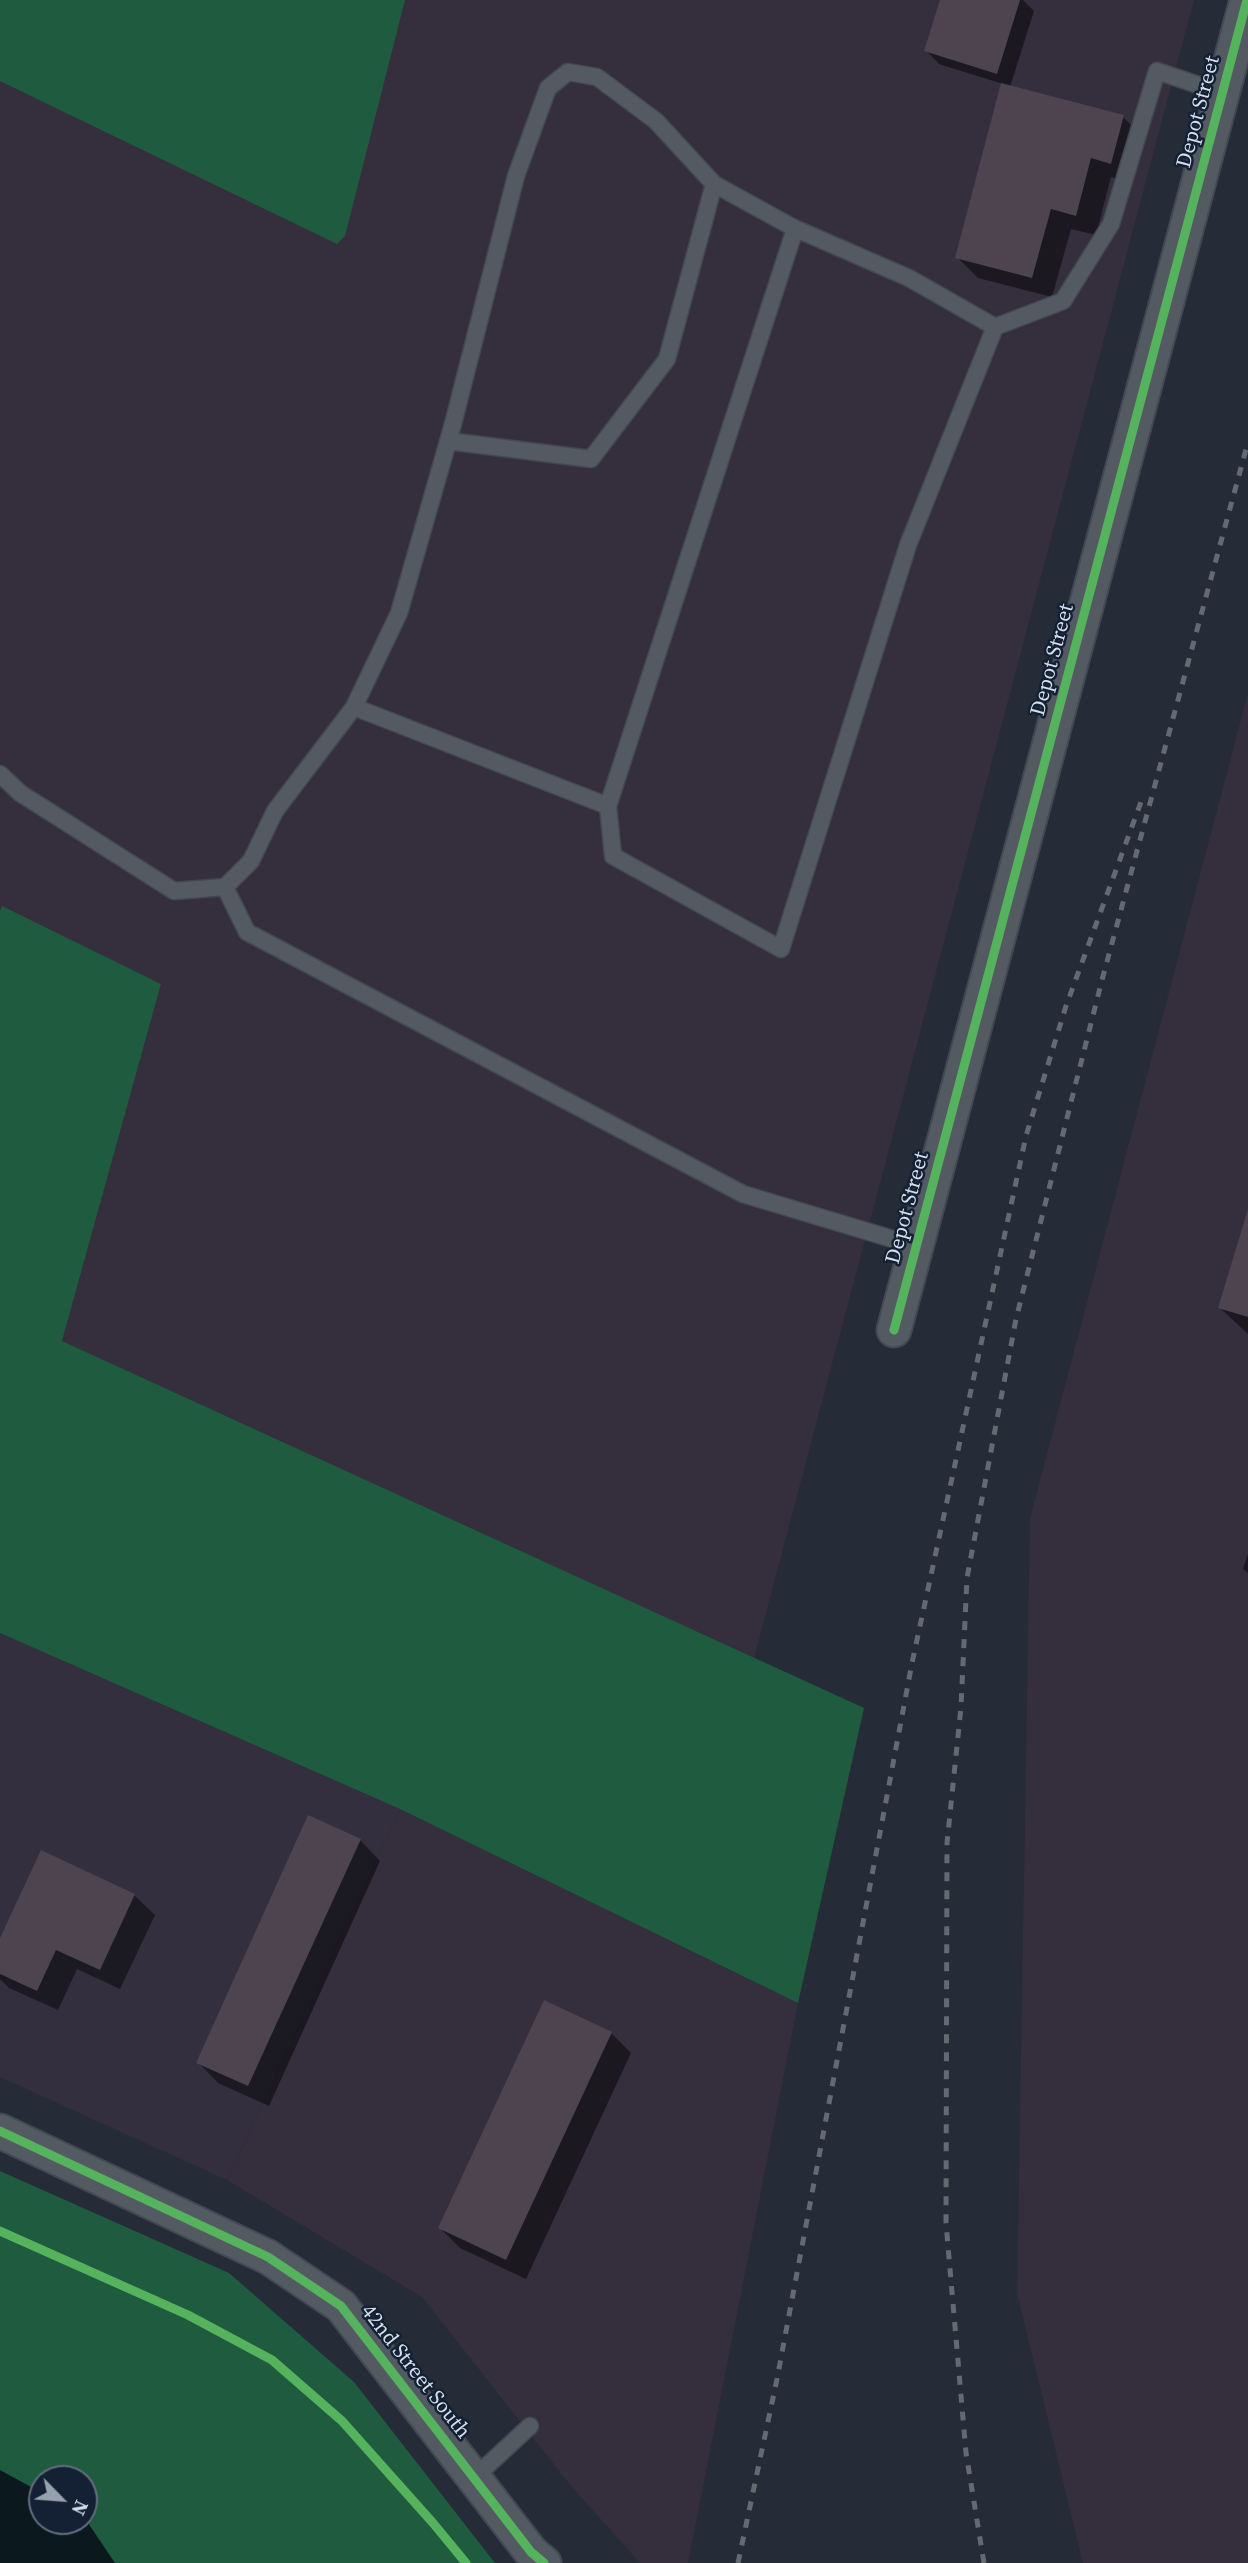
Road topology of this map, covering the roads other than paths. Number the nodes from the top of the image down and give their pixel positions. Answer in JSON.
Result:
{"nodes":[{"id":1,"x":1247,"y":0,"type":"edge"},
{"id":2,"x":1222,"y":93,"type":"junction"},
{"id":3,"x":714,"y":184,"type":"junction"},
{"id":4,"x":795,"y":229,"type":"junction"},
{"id":5,"x":995,"y":327,"type":"junction"},
{"id":6,"x":448,"y":441,"type":"junction"},
{"id":7,"x":354,"y":706,"type":"junction"},
{"id":8,"x":0,"y":774,"type":"edge"},
{"id":9,"x":608,"y":806,"type":"junction"},
{"id":10,"x":225,"y":887,"type":"junction"},
{"id":11,"x":916,"y":1246,"type":"junction"},
{"id":12,"x":894,"y":1330,"type":"dead end"},
{"id":13,"x":0,"y":2131,"type":"edge"},
{"id":14,"x":530,"y":2426,"type":"dead end"},
{"id":15,"x":475,"y":2477,"type":"junction"},
{"id":16,"x":544,"y":2563,"type":"edge"}],
"edges":[{"from":1,"to":2,"type":"street","name":"Depot Street"},
{"from":2,"to":5,"type":"lane"},
{"from":2,"to":11,"type":"street","name":"Depot Street"},
{"from":3,"to":4,"type":"lane"},
{"from":3,"to":6,"type":"lane"},
{"from":3,"to":6,"type":"lane"},
{"from":4,"to":5,"type":"lane"},
{"from":4,"to":9,"type":"lane"},
{"from":5,"to":9,"type":"lane"},
{"from":6,"to":7,"type":"lane"},
{"from":7,"to":9,"type":"lane"},
{"from":7,"to":10,"type":"lane"},
{"from":8,"to":10,"type":"lane"},
{"from":10,"to":11,"type":"lane"},
{"from":11,"to":12,"type":"street","name":"Depot Street"},
{"from":13,"to":15,"type":"street","name":"42nd Street South"},
{"from":14,"to":15,"type":"lane"},
{"from":15,"to":16,"type":"street","name":"42nd Street South"}]}
